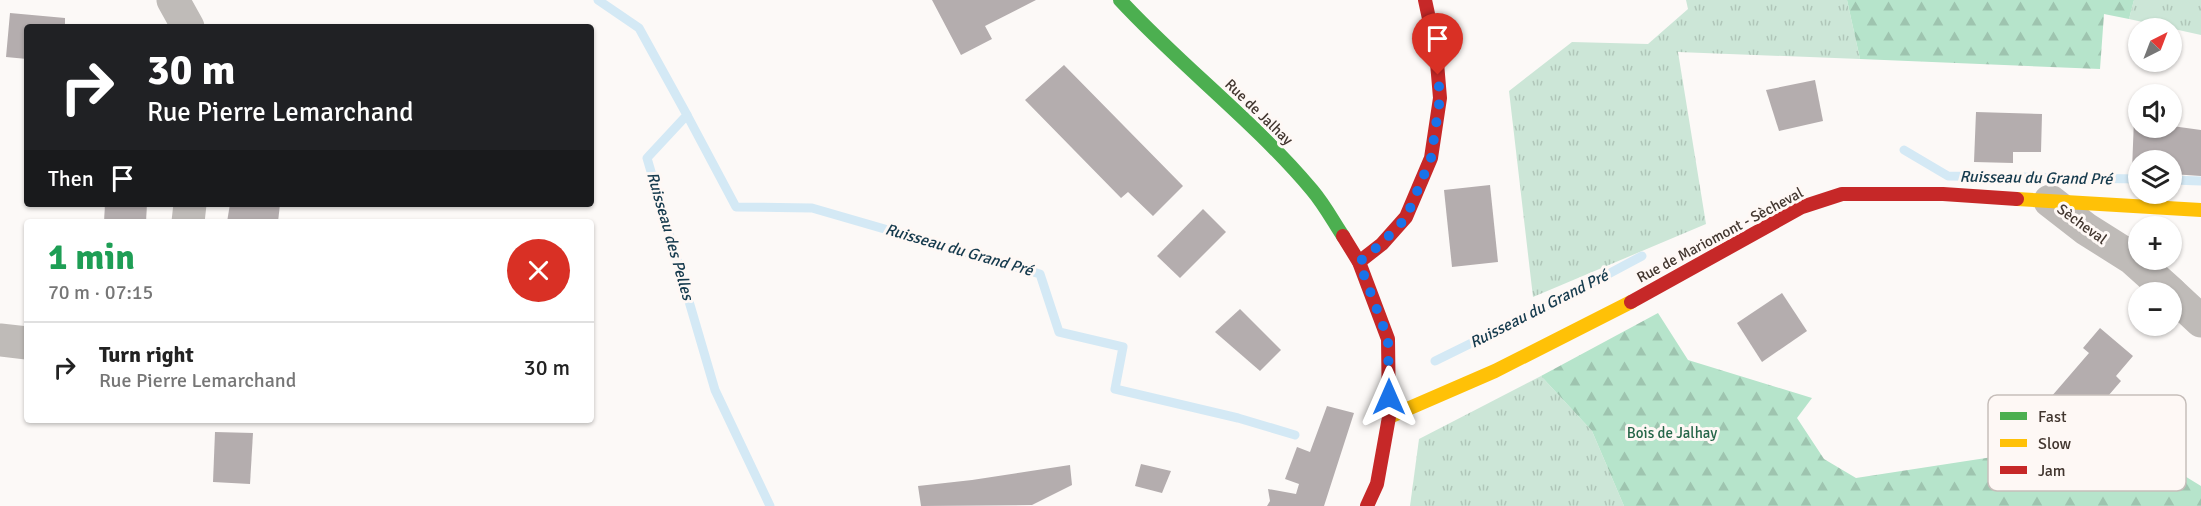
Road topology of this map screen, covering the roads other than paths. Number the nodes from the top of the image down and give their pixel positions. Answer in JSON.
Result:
{"nodes":[{"id":1,"x":173,"y":0,"type":"edge"},
{"id":2,"x":1120,"y":0,"type":"edge"},
{"id":3,"x":1425,"y":0,"type":"edge"},
{"id":4,"x":186,"y":24,"type":"edge"},
{"id":5,"x":2050,"y":201,"type":"junction"},
{"id":6,"x":2201,"y":210,"type":"edge"},
{"id":7,"x":1359,"y":262,"type":"junction"},
{"id":8,"x":2159,"y":282,"type":"edge"},
{"id":9,"x":2182,"y":303,"type":"edge"},
{"id":10,"x":2201,"y":321,"type":"edge"},
{"id":11,"x":0,"y":340,"type":"edge"},
{"id":12,"x":24,"y":342,"type":"edge"},
{"id":13,"x":1389,"y":417,"type":"junction"},
{"id":14,"x":1367,"y":506,"type":"edge"}],
"edges":[{"from":1,"to":4,"type":"street"},
{"from":2,"to":7,"type":"street","name":"Rue de Jalhay"},
{"from":3,"to":7,"type":"street"},
{"from":5,"to":6,"type":"street","name":"Rue de Mariomont - Sècheval"},
{"from":5,"to":8,"type":"street","name":"Sècheval"},
{"from":5,"to":13,"type":"street","name":"Rue de Mariomont - Sècheval"},
{"from":7,"to":13,"type":"street","name":"Rue de Jalhay"},
{"from":9,"to":10,"type":"street","name":"Sècheval"},
{"from":11,"to":12,"type":"street"},
{"from":13,"to":14,"type":"street"}]}
